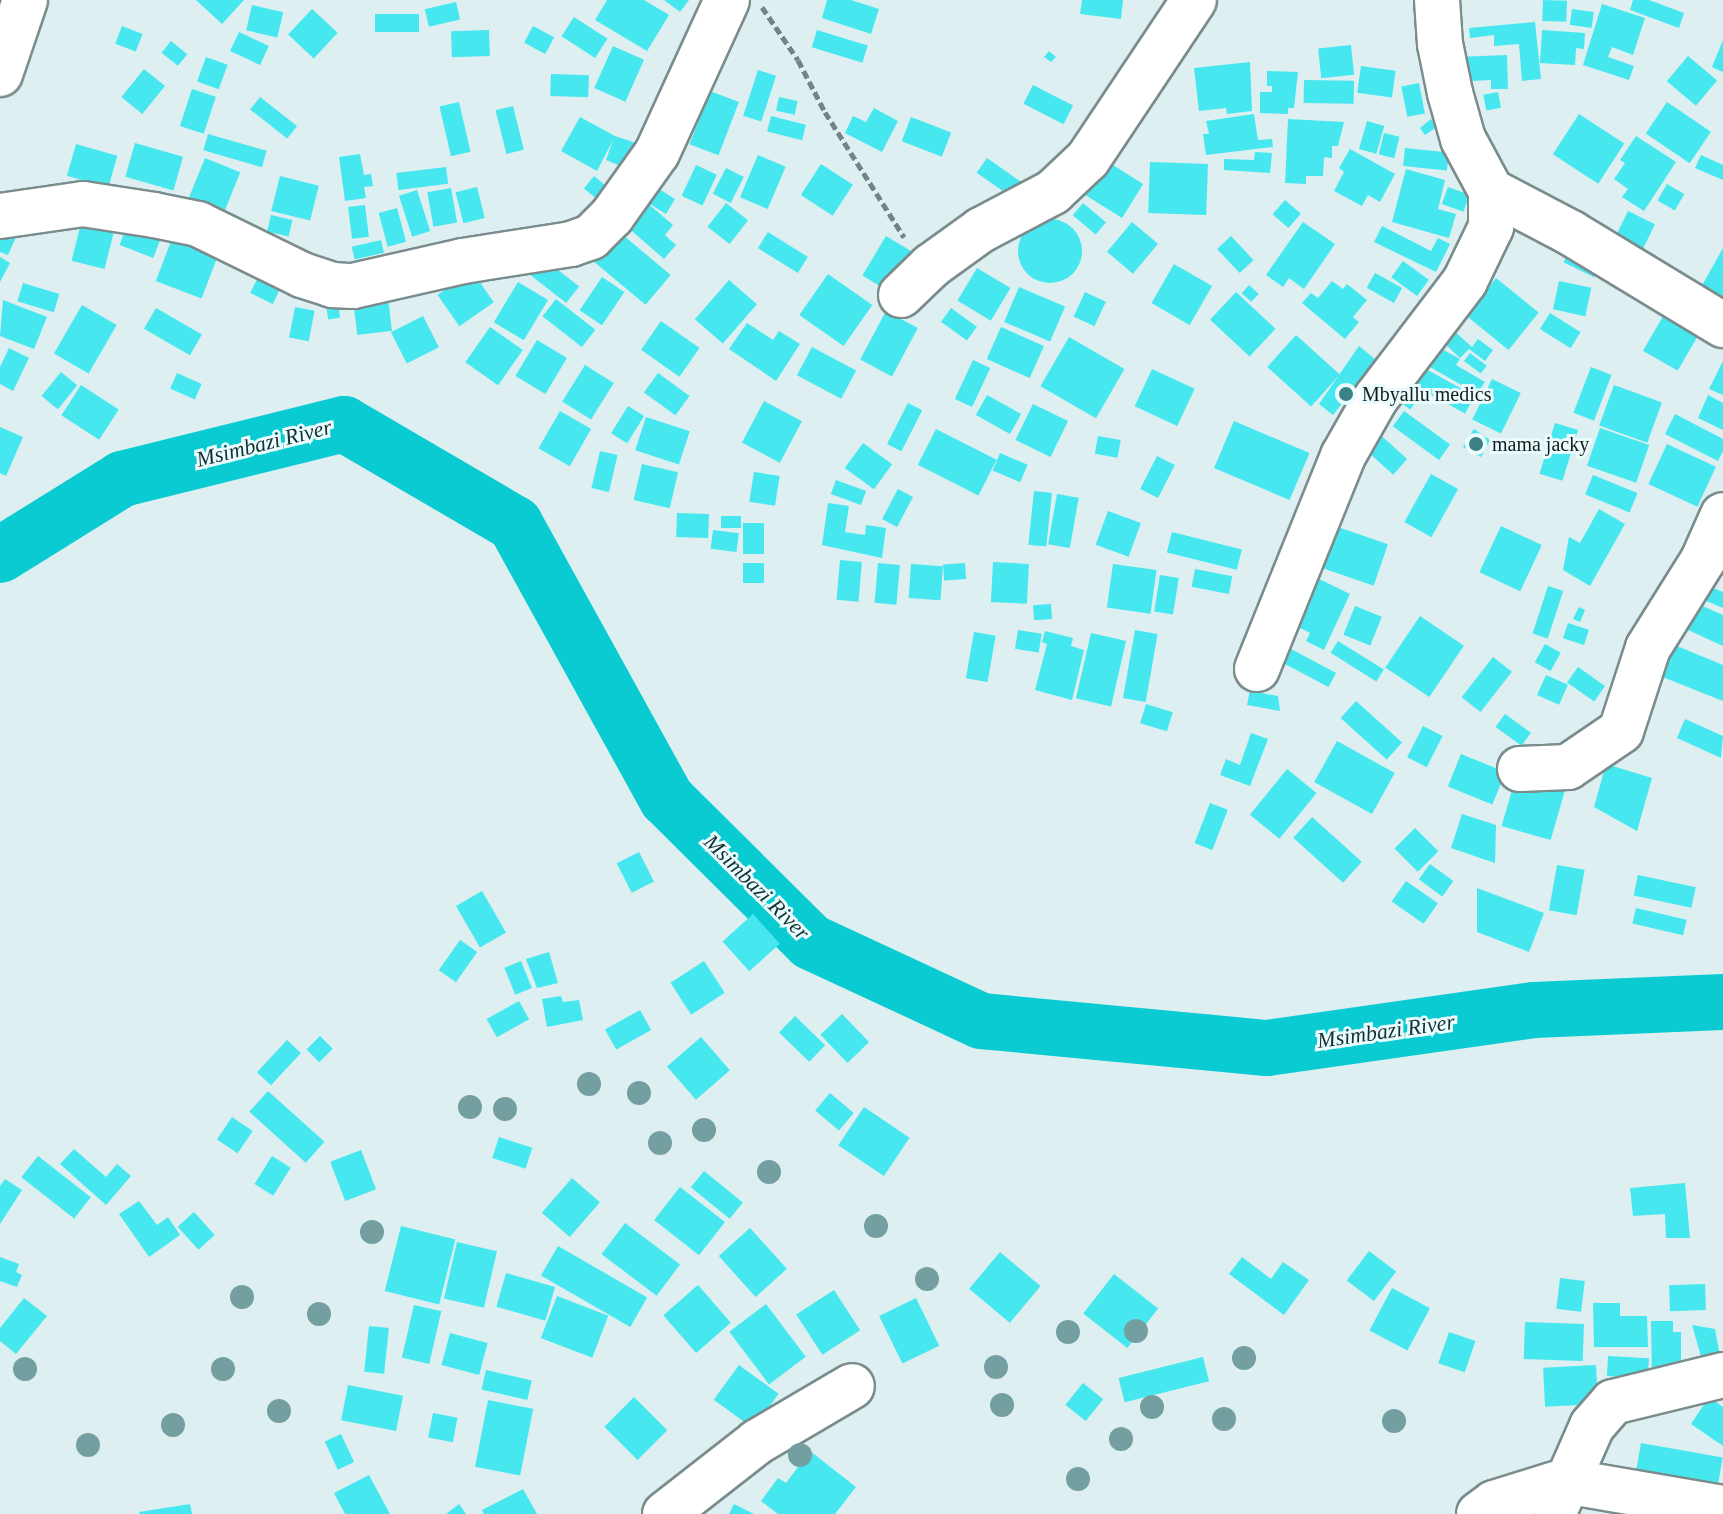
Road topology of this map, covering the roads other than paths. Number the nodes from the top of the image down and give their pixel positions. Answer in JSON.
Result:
{"nodes":[{"id":1,"x":25,"y":0,"type":"edge"},
{"id":2,"x":727,"y":0,"type":"edge"},
{"id":3,"x":1194,"y":0,"type":"edge"},
{"id":4,"x":1437,"y":0,"type":"edge"},
{"id":5,"x":0,"y":74,"type":"edge"},
{"id":6,"x":1491,"y":191,"type":"junction"},
{"id":7,"x":0,"y":216,"type":"edge"},
{"id":8,"x":901,"y":295,"type":"dead end"},
{"id":9,"x":1723,"y":325,"type":"edge"},
{"id":10,"x":1723,"y":515,"type":"edge"},
{"id":11,"x":1257,"y":669,"type":"dead end"},
{"id":12,"x":1520,"y":769,"type":"dead end"},
{"id":13,"x":1723,"y":1375,"type":"edge"},
{"id":14,"x":852,"y":1386,"type":"dead end"},
{"id":15,"x":1559,"y":1498,"type":"edge"},
{"id":16,"x":1723,"y":1511,"type":"edge"},
{"id":17,"x":665,"y":1514,"type":"edge"},
{"id":18,"x":1479,"y":1514,"type":"edge"}],
"edges":[{"from":1,"to":5,"type":"street"},
{"from":2,"to":7,"type":"street"},
{"from":3,"to":8,"type":"street"},
{"from":4,"to":6,"type":"street"},
{"from":6,"to":9,"type":"street"},
{"from":6,"to":11,"type":"street"},
{"from":10,"to":12,"type":"street"},
{"from":13,"to":15,"type":"street"},
{"from":14,"to":17,"type":"street"},
{"from":15,"to":16,"type":"street"},
{"from":15,"to":18,"type":"street"}]}
